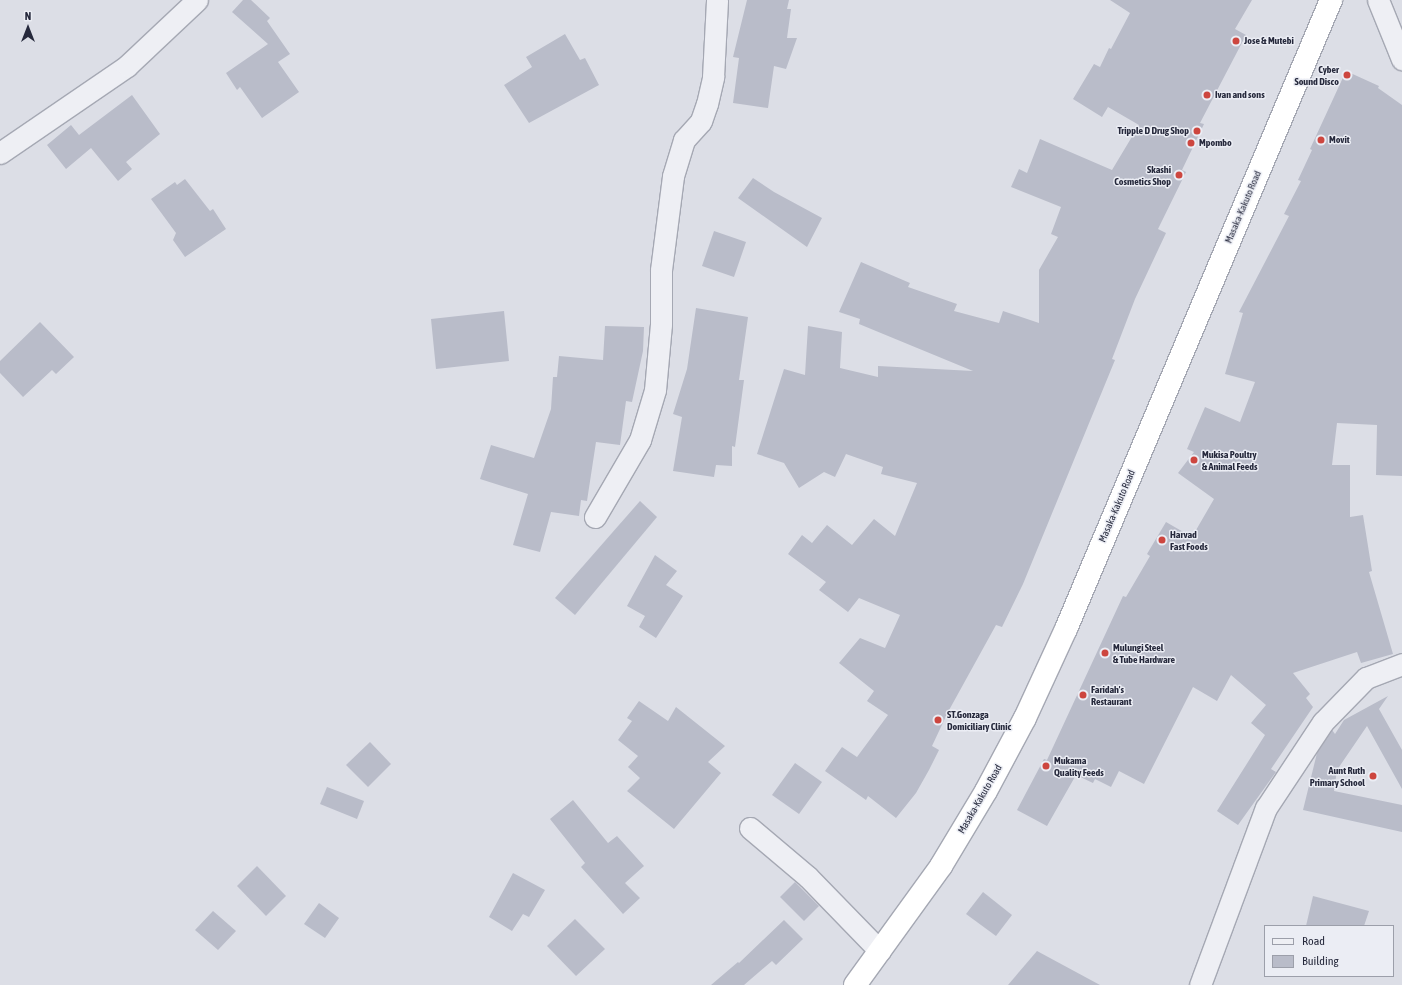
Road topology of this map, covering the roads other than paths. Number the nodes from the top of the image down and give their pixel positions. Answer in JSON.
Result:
{"nodes":[{"id":1,"x":197,"y":0,"type":"edge"},
{"id":2,"x":717,"y":0,"type":"edge"},
{"id":3,"x":1331,"y":0,"type":"edge"},
{"id":4,"x":1378,"y":0,"type":"edge"},
{"id":5,"x":1402,"y":59,"type":"edge"},
{"id":6,"x":0,"y":153,"type":"edge"},
{"id":7,"x":595,"y":516,"type":"dead end"},
{"id":8,"x":1402,"y":664,"type":"edge"},
{"id":9,"x":750,"y":828,"type":"dead end"},
{"id":10,"x":880,"y":952,"type":"junction"},
{"id":11,"x":855,"y":985,"type":"edge"},
{"id":12,"x":1200,"y":985,"type":"edge"}],
"edges":[{"from":1,"to":6,"type":"street"},
{"from":2,"to":7,"type":"street"},
{"from":3,"to":10,"type":"highway","name":"Masaka-Kakuto Road"},
{"from":4,"to":5,"type":"street"},
{"from":8,"to":12,"type":"street"},
{"from":9,"to":10,"type":"street"},
{"from":10,"to":11,"type":"highway","name":"Masaka-Kakuto Road"}]}
